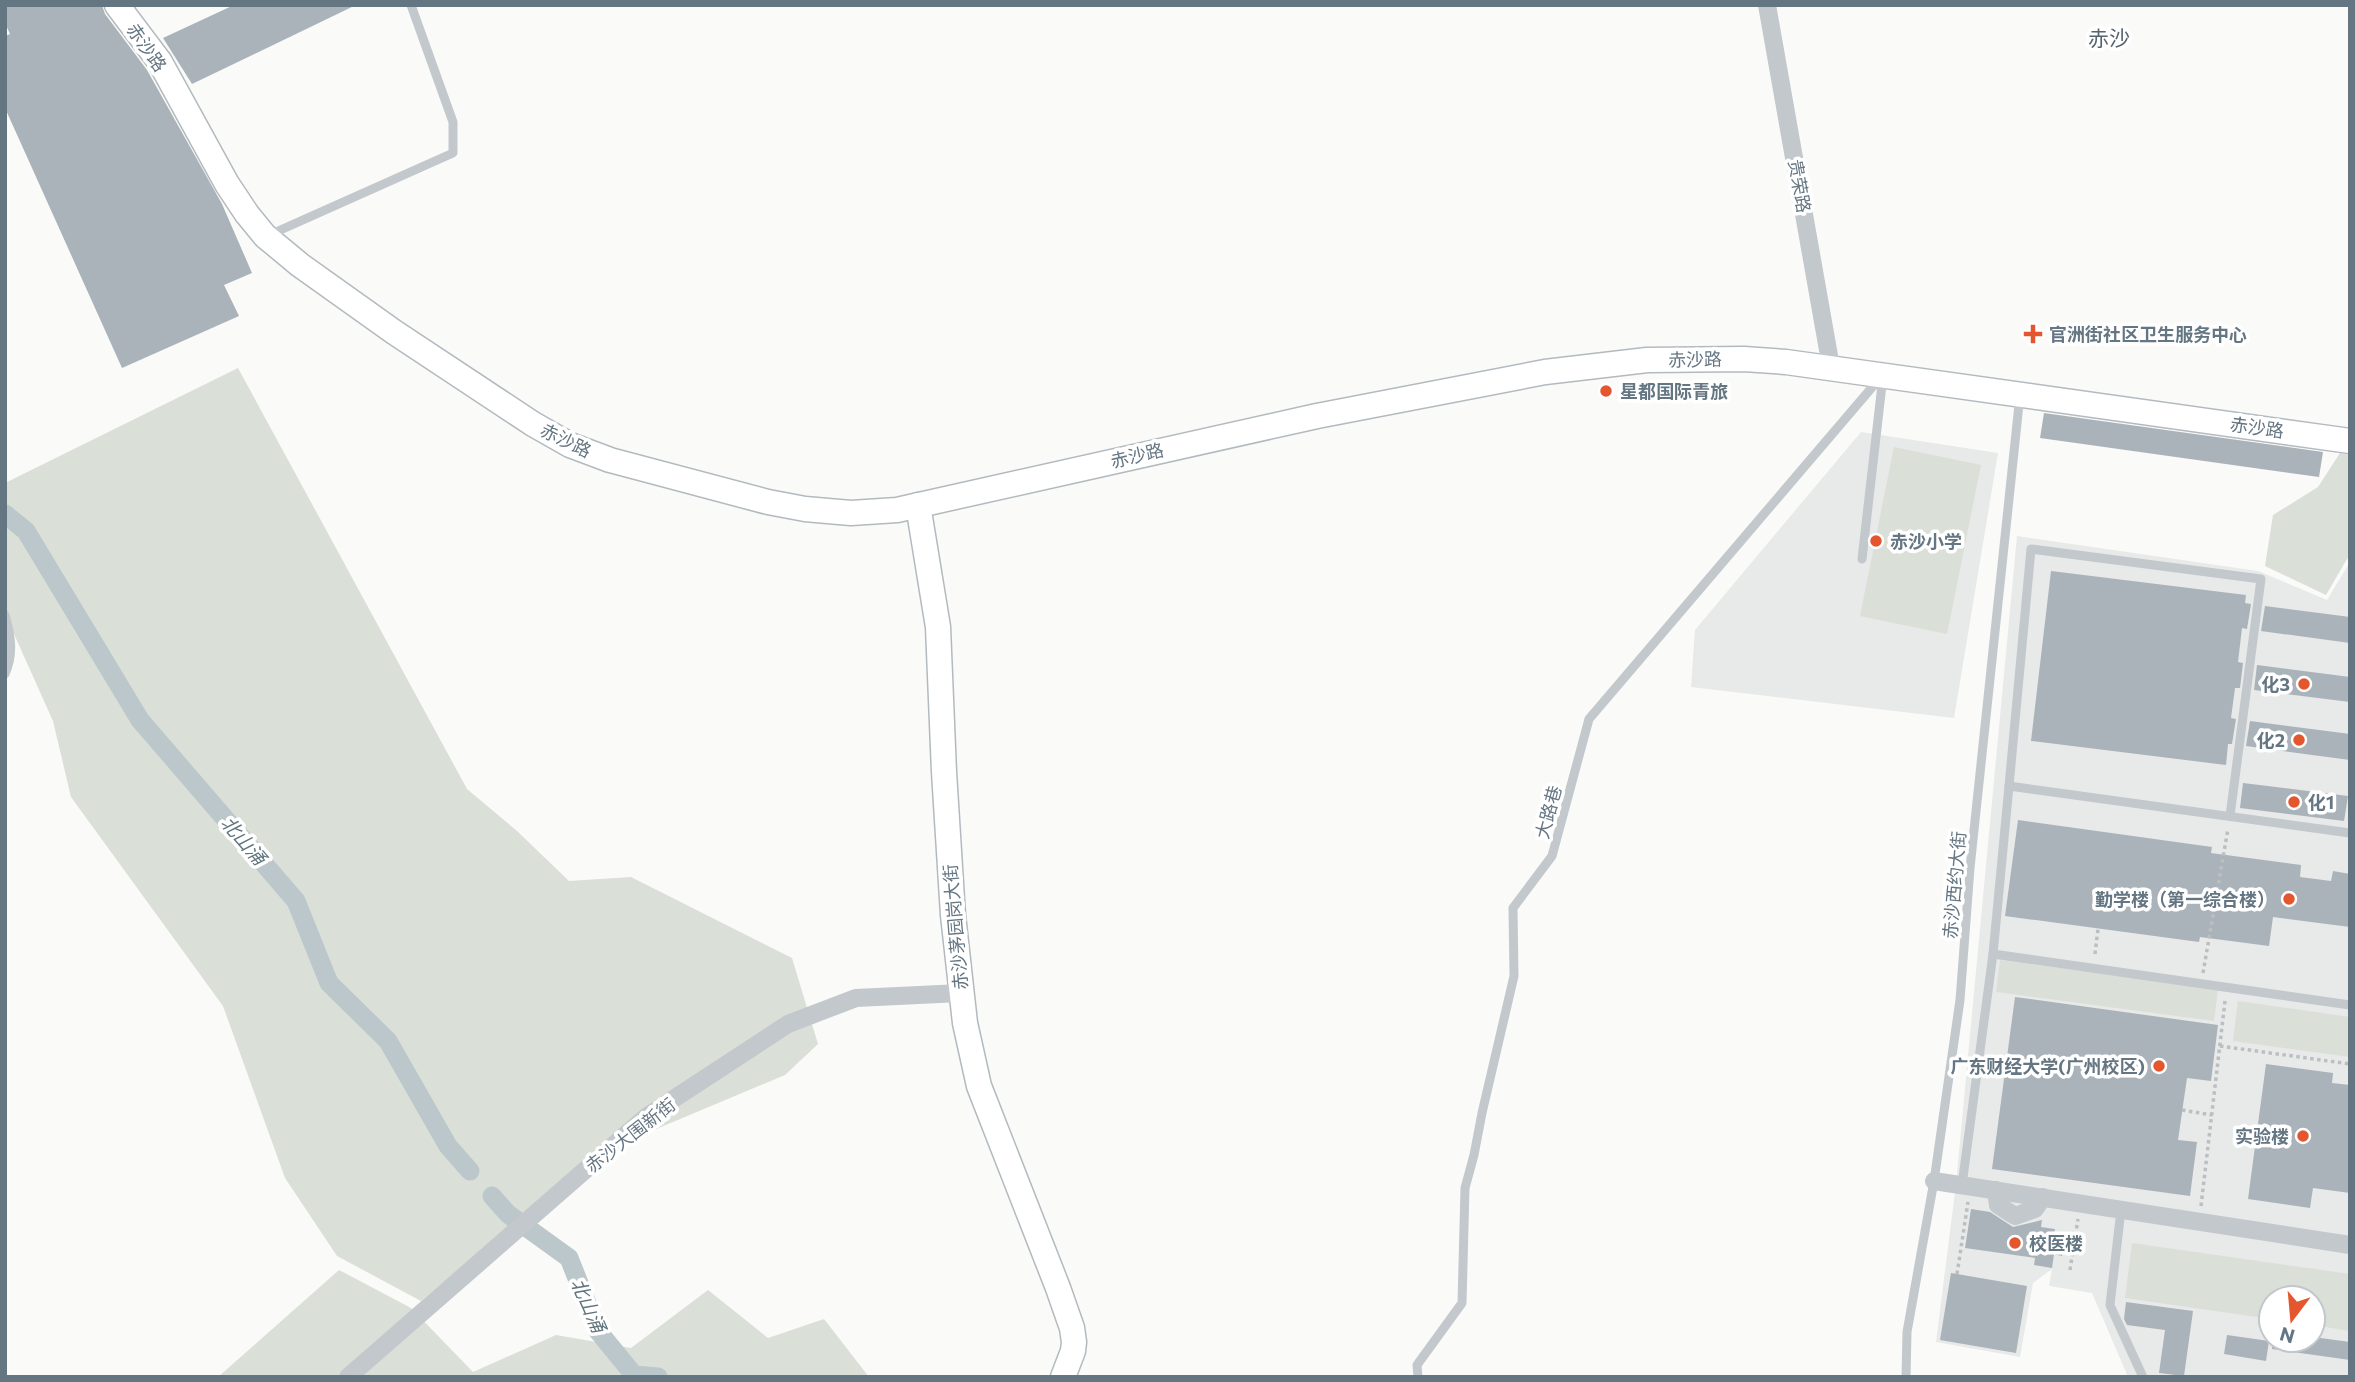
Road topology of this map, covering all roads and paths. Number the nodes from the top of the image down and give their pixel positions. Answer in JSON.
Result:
{"nodes":[{"id":1,"x":117,"y":5,"type":"edge"},
{"id":2,"x":411,"y":5,"type":"edge"},
{"id":3,"x":1767,"y":5,"type":"edge"},
{"id":4,"x":265,"y":236,"type":"junction"},
{"id":5,"x":1831,"y":367,"type":"junction"},
{"id":6,"x":1884,"y":374,"type":"junction"},
{"id":7,"x":2020,"y":393,"type":"junction"},
{"id":8,"x":2350,"y":441,"type":"edge"},
{"id":9,"x":918,"y":505,"type":"junction"},
{"id":10,"x":1861,"y":559,"type":"dead end"},
{"id":11,"x":5,"y":615,"type":"edge"},
{"id":12,"x":5,"y":674,"type":"edge"},
{"id":13,"x":2009,"y":786,"type":"junction"},
{"id":14,"x":2230,"y":816,"type":"junction"},
{"id":15,"x":2350,"y":833,"type":"edge"},
{"id":16,"x":2098,"y":929,"type":"dead end"},
{"id":17,"x":1993,"y":954,"type":"junction"},
{"id":18,"x":2094,"y":967,"type":"junction"},
{"id":19,"x":2202,"y":983,"type":"junction"},
{"id":20,"x":2227,"y":986,"type":"junction"},
{"id":21,"x":961,"y":993,"type":"junction"},
{"id":22,"x":2350,"y":1005,"type":"edge"},
{"id":23,"x":2220,"y":1046,"type":"junction"},
{"id":24,"x":2350,"y":1064,"type":"edge"},
{"id":25,"x":2182,"y":1110,"type":"dead end"},
{"id":26,"x":2212,"y":1115,"type":"junction"},
{"id":27,"x":1934,"y":1181,"type":"junction"},
{"id":28,"x":1966,"y":1185,"type":"junction"},
{"id":29,"x":2080,"y":1203,"type":"junction"},
{"id":30,"x":2121,"y":1210,"type":"junction"},
{"id":31,"x":2200,"y":1222,"type":"junction"},
{"id":32,"x":2350,"y":1245,"type":"edge"},
{"id":33,"x":2070,"y":1270,"type":"dead end"},
{"id":34,"x":1957,"y":1274,"type":"dead end"},
{"id":35,"x":348,"y":1377,"type":"edge"},
{"id":36,"x":1063,"y":1377,"type":"edge"},
{"id":37,"x":1418,"y":1377,"type":"edge"},
{"id":38,"x":1906,"y":1377,"type":"edge"},
{"id":39,"x":2143,"y":1377,"type":"edge"}],
"edges":[{"from":1,"to":4,"type":"street","name":"赤沙路"},
{"from":2,"to":4,"type":"lane"},
{"from":3,"to":5,"type":"street","name":"贵荣路"},
{"from":4,"to":9,"type":"street","name":"赤沙路"},
{"from":5,"to":6,"type":"street","name":"赤沙路"},
{"from":5,"to":9,"type":"street","name":"赤沙路"},
{"from":6,"to":7,"type":"street","name":"赤沙路"},
{"from":6,"to":10,"type":"lane"},
{"from":6,"to":37,"type":"lane","name":"大路巷"},
{"from":7,"to":8,"type":"street","name":"赤沙路"},
{"from":7,"to":27,"type":"lane","name":"赤沙西约大街"},
{"from":9,"to":21,"type":"street","name":"赤沙茅园岗大街"},
{"from":11,"to":12,"type":"lane"},
{"from":13,"to":14,"type":"lane"},
{"from":13,"to":14,"type":"lane"},
{"from":13,"to":17,"type":"lane"},
{"from":14,"to":15,"type":"lane"},
{"from":14,"to":19,"type":"path"},
{"from":16,"to":18,"type":"path"},
{"from":17,"to":18,"type":"lane"},
{"from":17,"to":28,"type":"lane"},
{"from":18,"to":19,"type":"lane"},
{"from":19,"to":20,"type":"lane"},
{"from":20,"to":22,"type":"lane"},
{"from":20,"to":23,"type":"path"},
{"from":21,"to":35,"type":"street","name":"赤沙大围新街"},
{"from":21,"to":36,"type":"street","name":"赤沙茅园岗大街"},
{"from":23,"to":24,"type":"path"},
{"from":23,"to":26,"type":"path"},
{"from":25,"to":26,"type":"path"},
{"from":26,"to":31,"type":"path"},
{"from":27,"to":28,"type":"street"},
{"from":27,"to":38,"type":"lane","name":"赤沙西约大街"},
{"from":28,"to":29,"type":"street"},
{"from":28,"to":34,"type":"path"},
{"from":29,"to":30,"type":"street"},
{"from":29,"to":33,"type":"path"},
{"from":30,"to":31,"type":"street"},
{"from":30,"to":39,"type":"lane"},
{"from":31,"to":32,"type":"street"}]}
